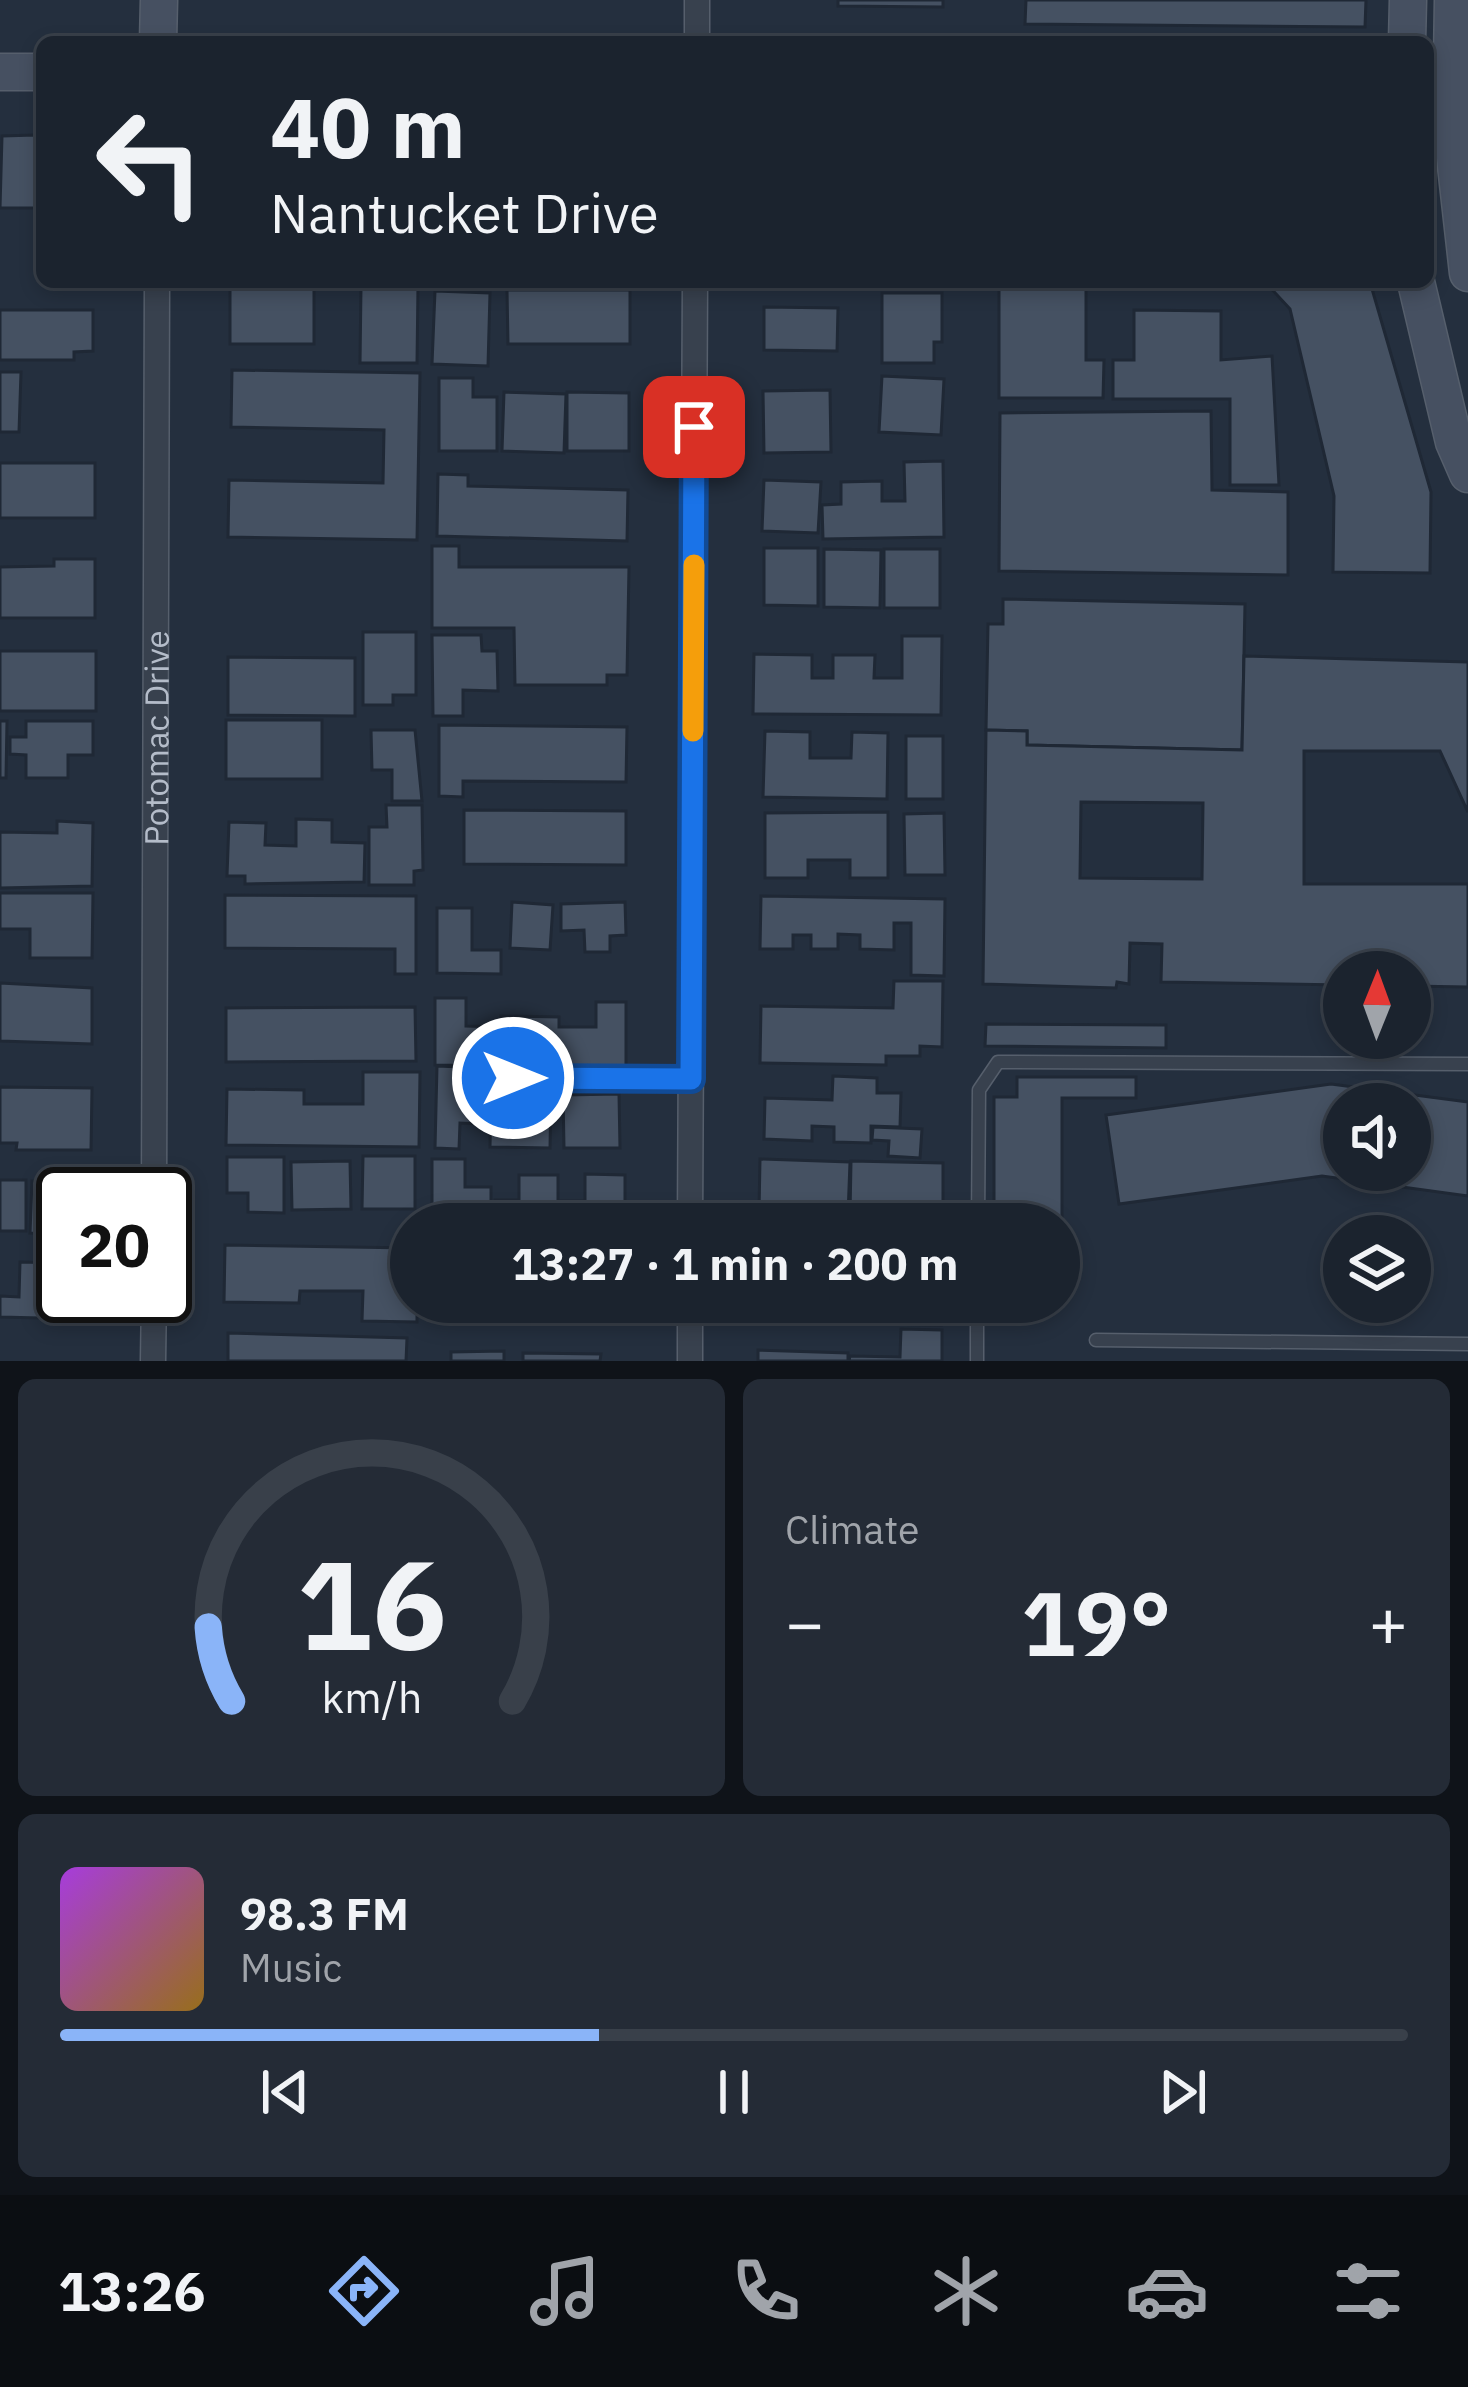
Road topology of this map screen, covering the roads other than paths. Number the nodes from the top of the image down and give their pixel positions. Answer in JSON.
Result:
{"nodes":[{"id":1,"x":159,"y":0,"type":"edge"},
{"id":2,"x":697,"y":0,"type":"edge"},
{"id":3,"x":1408,"y":0,"type":"edge"},
{"id":4,"x":1453,"y":0,"type":"edge"},
{"id":5,"x":158,"y":36,"type":"edge"},
{"id":6,"x":697,"y":36,"type":"edge"},
{"id":7,"x":1407,"y":36,"type":"edge"},
{"id":8,"x":0,"y":72,"type":"edge"},
{"id":9,"x":36,"y":72,"type":"edge"},
{"id":10,"x":1449,"y":79,"type":"edge"},
{"id":11,"x":1462,"y":166,"type":"edge"},
{"id":12,"x":1468,"y":273,"type":"edge"},
{"id":13,"x":158,"y":288,"type":"edge"},
{"id":14,"x":695,"y":288,"type":"edge"},
{"id":15,"x":1417,"y":288,"type":"edge"},
{"id":16,"x":1468,"y":474,"type":"edge"},
{"id":17,"x":1468,"y":1064,"type":"edge"},
{"id":18,"x":513,"y":1078,"type":"dead end"},
{"id":19,"x":691,"y":1079,"type":"junction"},
{"id":20,"x":154,"y":1167,"type":"edge"},
{"id":21,"x":691,"y":1203,"type":"edge"},
{"id":22,"x":978,"y":1203,"type":"edge"},
{"id":23,"x":154,"y":1323,"type":"edge"},
{"id":24,"x":690,"y":1323,"type":"edge"},
{"id":25,"x":977,"y":1323,"type":"edge"},
{"id":26,"x":1096,"y":1340,"type":"dead end"},
{"id":27,"x":1468,"y":1344,"type":"edge"},
{"id":28,"x":153,"y":1361,"type":"edge"},
{"id":29,"x":690,"y":1361,"type":"edge"},
{"id":30,"x":976,"y":1361,"type":"edge"}],
"edges":[{"from":1,"to":5,"type":"main road"},
{"from":2,"to":6,"type":"street"},
{"from":3,"to":7,"type":"main road"},
{"from":4,"to":10,"type":"main road"},
{"from":8,"to":9,"type":"main road"},
{"from":10,"to":11,"type":"main road"},
{"from":11,"to":12,"type":"main road"},
{"from":13,"to":20,"type":"street","name":"Potomac Drive"},
{"from":14,"to":19,"type":"street"},
{"from":15,"to":16,"type":"main road"},
{"from":17,"to":22,"type":"lane"},
{"from":18,"to":19,"type":"lane"},
{"from":19,"to":21,"type":"street"},
{"from":23,"to":28,"type":"street"},
{"from":24,"to":29,"type":"street"},
{"from":25,"to":30,"type":"lane"},
{"from":26,"to":27,"type":"lane"}]}
